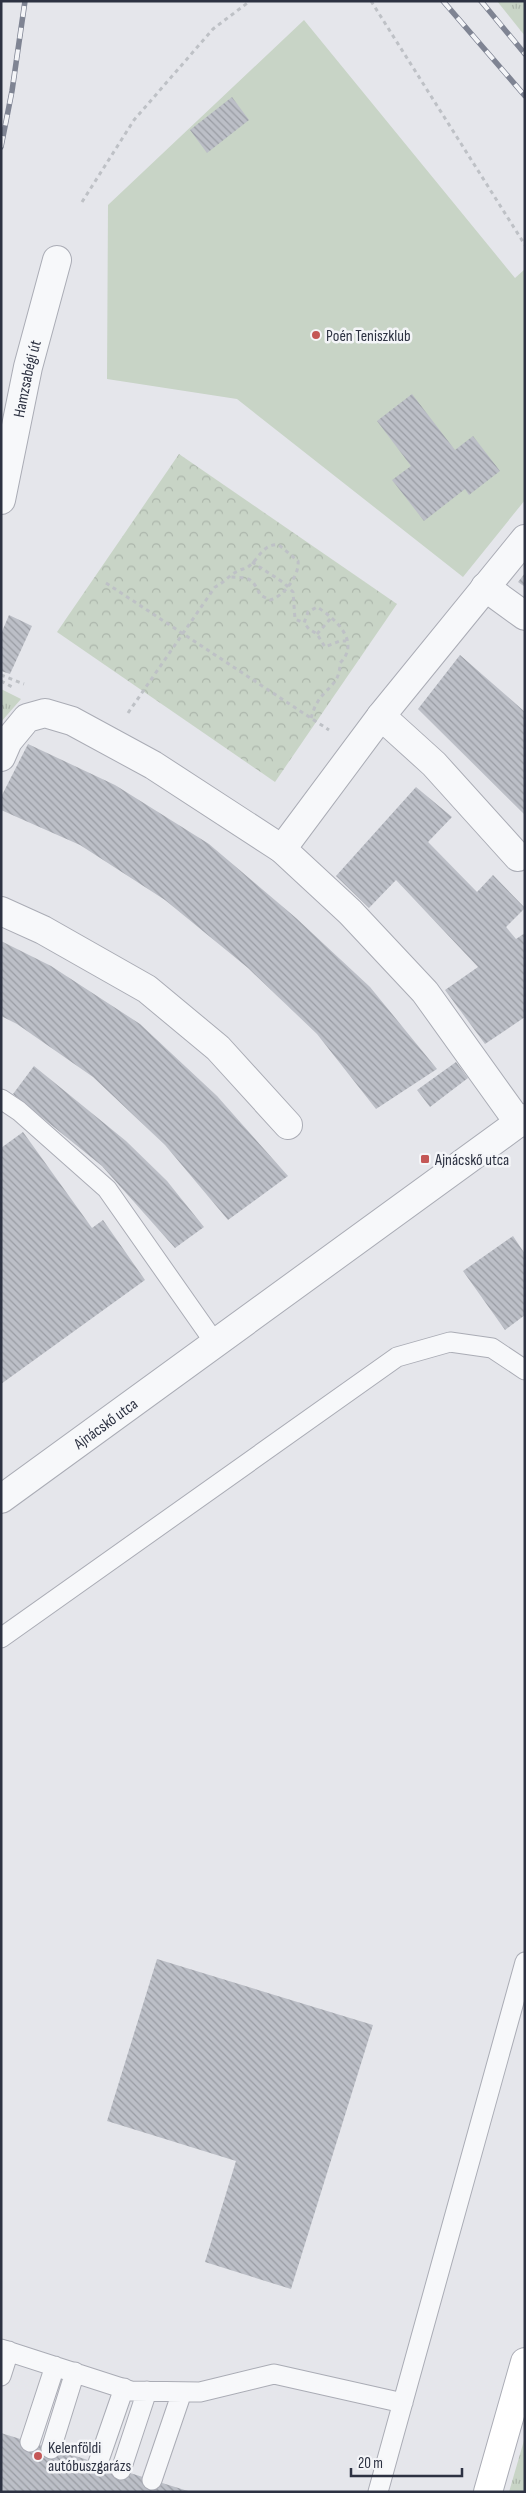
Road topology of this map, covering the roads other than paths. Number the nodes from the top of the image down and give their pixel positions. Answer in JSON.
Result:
{"nodes":[{"id":1,"x":57,"y":260,"type":"dead end"},
{"id":2,"x":1,"y":500,"type":"edge"},
{"id":3,"x":525,"y":540,"type":"edge"},
{"id":4,"x":485,"y":587,"type":"junction"},
{"id":5,"x":525,"y":616,"type":"edge"},
{"id":6,"x":381,"y":716,"type":"junction"},
{"id":7,"x":1,"y":757,"type":"edge"},
{"id":8,"x":282,"y":849,"type":"junction"},
{"id":9,"x":518,"y":857,"type":"dead end"},
{"id":10,"x":1,"y":911,"type":"edge"},
{"id":11,"x":1,"y":1099,"type":"edge"},
{"id":12,"x":522,"y":1120,"type":"edge"},
{"id":13,"x":288,"y":1125,"type":"dead end"},
{"id":14,"x":215,"y":1343,"type":"junction"},
{"id":15,"x":525,"y":1370,"type":"edge"},
{"id":16,"x":1,"y":1499,"type":"edge"},
{"id":17,"x":1,"y":1638,"type":"edge"},
{"id":18,"x":525,"y":1962,"type":"edge"},
{"id":19,"x":5,"y":2350,"type":"edge"},
{"id":20,"x":525,"y":2362,"type":"edge"},
{"id":21,"x":55,"y":2366,"type":"junction"},
{"id":22,"x":75,"y":2372,"type":"junction"},
{"id":23,"x":1,"y":2376,"type":"edge"},
{"id":24,"x":124,"y":2388,"type":"junction"},
{"id":25,"x":147,"y":2391,"type":"junction"},
{"id":26,"x":182,"y":2392,"type":"junction"},
{"id":27,"x":403,"y":2403,"type":"junction"},
{"id":28,"x":30,"y":2442,"type":"dead end"},
{"id":29,"x":51,"y":2449,"type":"dead end"},
{"id":30,"x":98,"y":2463,"type":"dead end"},
{"id":31,"x":121,"y":2470,"type":"dead end"},
{"id":32,"x":152,"y":2480,"type":"dead end"},
{"id":33,"x":378,"y":2492,"type":"edge"},
{"id":34,"x":488,"y":2492,"type":"edge"}],
"edges":[{"from":1,"to":2,"type":"street","name":"Hamzsabégi út"},
{"from":3,"to":4,"type":"street"},
{"from":4,"to":5,"type":"street"},
{"from":4,"to":6,"type":"street"},
{"from":6,"to":8,"type":"street"},
{"from":6,"to":9,"type":"street"},
{"from":7,"to":8,"type":"street"},
{"from":8,"to":12,"type":"street"},
{"from":10,"to":13,"type":"street"},
{"from":11,"to":14,"type":"lane"},
{"from":12,"to":14,"type":"street","name":"Ajnácskő utca"},
{"from":14,"to":16,"type":"street","name":"Ajnácskő utca"},
{"from":15,"to":17,"type":"lane"},
{"from":18,"to":27,"type":"lane"},
{"from":19,"to":21,"type":"lane"},
{"from":19,"to":23,"type":"lane"},
{"from":20,"to":34,"type":"main road"},
{"from":21,"to":22,"type":"lane"},
{"from":21,"to":28,"type":"lane"},
{"from":22,"to":24,"type":"lane"},
{"from":22,"to":29,"type":"lane"},
{"from":24,"to":25,"type":"lane"},
{"from":24,"to":30,"type":"lane"},
{"from":25,"to":26,"type":"lane"},
{"from":25,"to":31,"type":"lane"},
{"from":26,"to":27,"type":"lane"},
{"from":26,"to":32,"type":"lane"},
{"from":27,"to":33,"type":"lane"}]}
